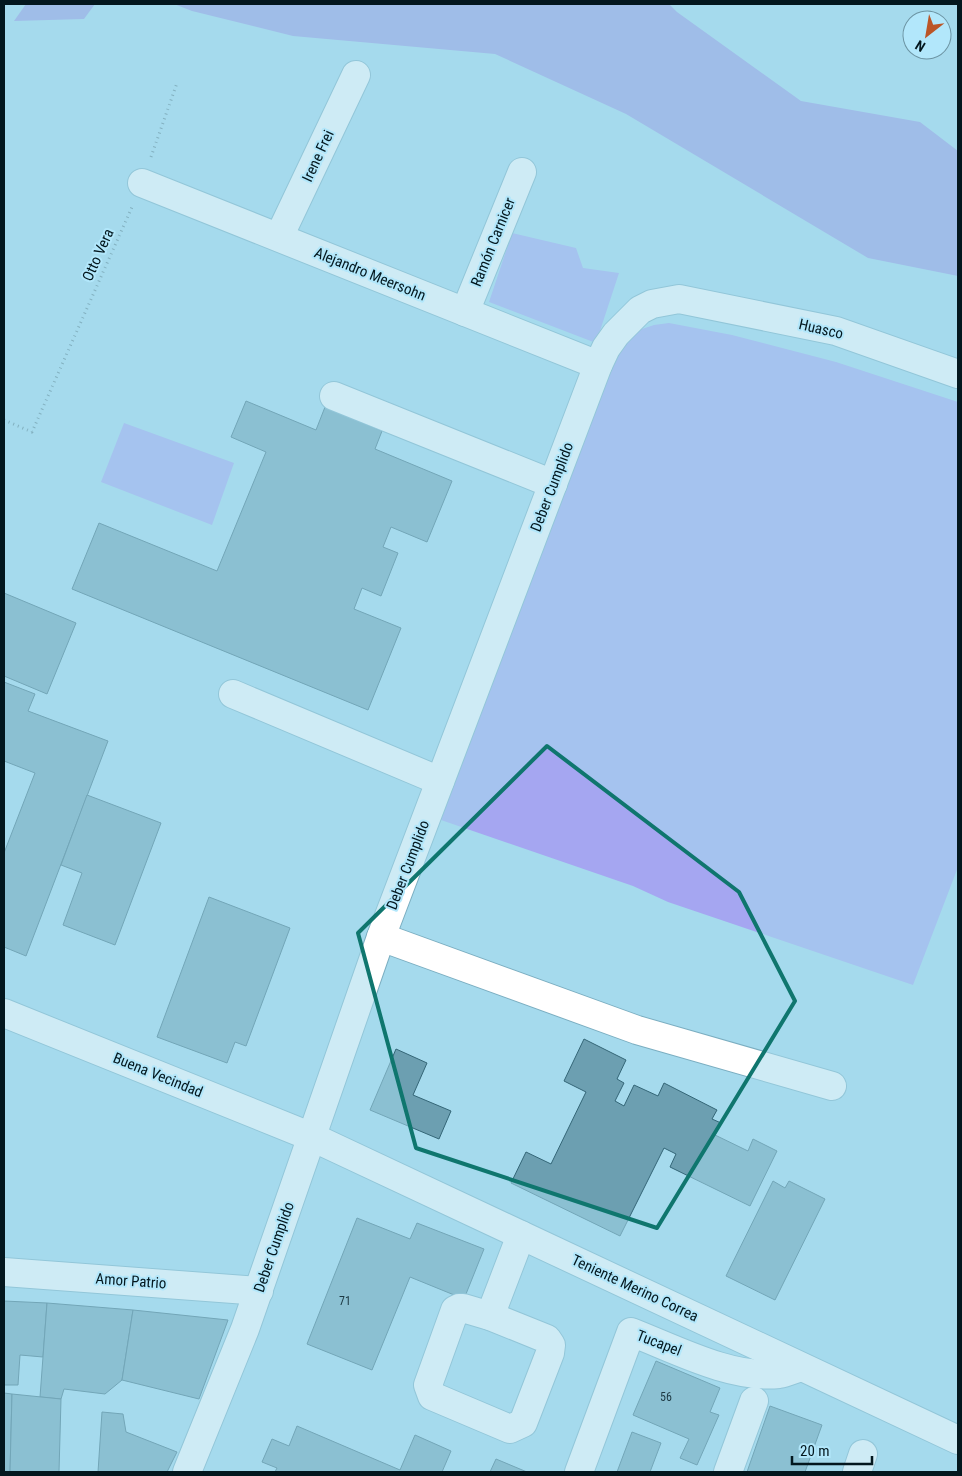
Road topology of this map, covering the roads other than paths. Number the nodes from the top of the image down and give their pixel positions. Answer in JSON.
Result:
{"nodes":[{"id":1,"x":356,"y":75,"type":"dead end"},
{"id":2,"x":522,"y":172,"type":"dead end"},
{"id":3,"x":142,"y":183,"type":"road end"},
{"id":4,"x":279,"y":237,"type":"junction"},
{"id":5,"x":680,"y":299,"type":"joint"},
{"id":6,"x":465,"y":312,"type":"junction"},
{"id":7,"x":598,"y":366,"type":"junction"},
{"id":8,"x":958,"y":374,"type":"edge"},
{"id":9,"x":334,"y":396,"type":"dead end"},
{"id":10,"x":553,"y":484,"type":"junction"},
{"id":11,"x":233,"y":694,"type":"dead end"},
{"id":12,"x":440,"y":781,"type":"junction"},
{"id":13,"x":381,"y":937,"type":"junction"},
{"id":14,"x":4,"y":1013,"type":"edge"},
{"id":15,"x":832,"y":1086,"type":"dead end"},
{"id":16,"x":312,"y":1137,"type":"junction"},
{"id":17,"x":521,"y":1235,"type":"junction"},
{"id":18,"x":4,"y":1272,"type":"edge"},
{"id":19,"x":258,"y":1290,"type":"junction"},
{"id":20,"x":490,"y":1316,"type":"junction"},
{"id":21,"x":801,"y":1366,"type":"junction"},
{"id":22,"x":754,"y":1401,"type":"dead end"},
{"id":23,"x":958,"y":1440,"type":"edge"},
{"id":24,"x":187,"y":1472,"type":"edge"},
{"id":25,"x":579,"y":1472,"type":"edge"},
{"id":26,"x":728,"y":1472,"type":"edge"}],
"edges":[{"from":1,"to":4,"type":"street","name":"Irene Frei"},
{"from":2,"to":6,"type":"street","name":"Ramón Carnicer"},
{"from":3,"to":4,"type":"street","name":"Alejandro Meersohn"},
{"from":4,"to":6,"type":"street","name":"Alejandro Meersohn"},
{"from":5,"to":7,"type":"street","name":"Deber Cumplido"},
{"from":5,"to":8,"type":"street","name":"Huasco"},
{"from":6,"to":7,"type":"street","name":"Alejandro Meersohn"},
{"from":7,"to":10,"type":"street","name":"Deber Cumplido"},
{"from":9,"to":10,"type":"street"},
{"from":10,"to":12,"type":"street","name":"Deber Cumplido"},
{"from":11,"to":12,"type":"street"},
{"from":12,"to":13,"type":"street","name":"Deber Cumplido"},
{"from":13,"to":15,"type":"street"},
{"from":13,"to":16,"type":"street","name":"Deber Cumplido"},
{"from":14,"to":16,"type":"street","name":"Buena Vecindad"},
{"from":16,"to":17,"type":"street","name":"Teniente Merino Correa"},
{"from":16,"to":19,"type":"street","name":"Deber Cumplido"},
{"from":17,"to":20,"type":"street"},
{"from":17,"to":21,"type":"street","name":"Teniente Merino Correa"},
{"from":18,"to":19,"type":"street","name":"Amor Patrio"},
{"from":19,"to":24,"type":"street","name":"Deber Cumplido"},
{"from":20,"to":20,"type":"street"},
{"from":21,"to":23,"type":"street","name":"Teniente Merino Correa"},
{"from":21,"to":25,"type":"street","name":"Tucapel"},
{"from":22,"to":26,"type":"street"}]}
